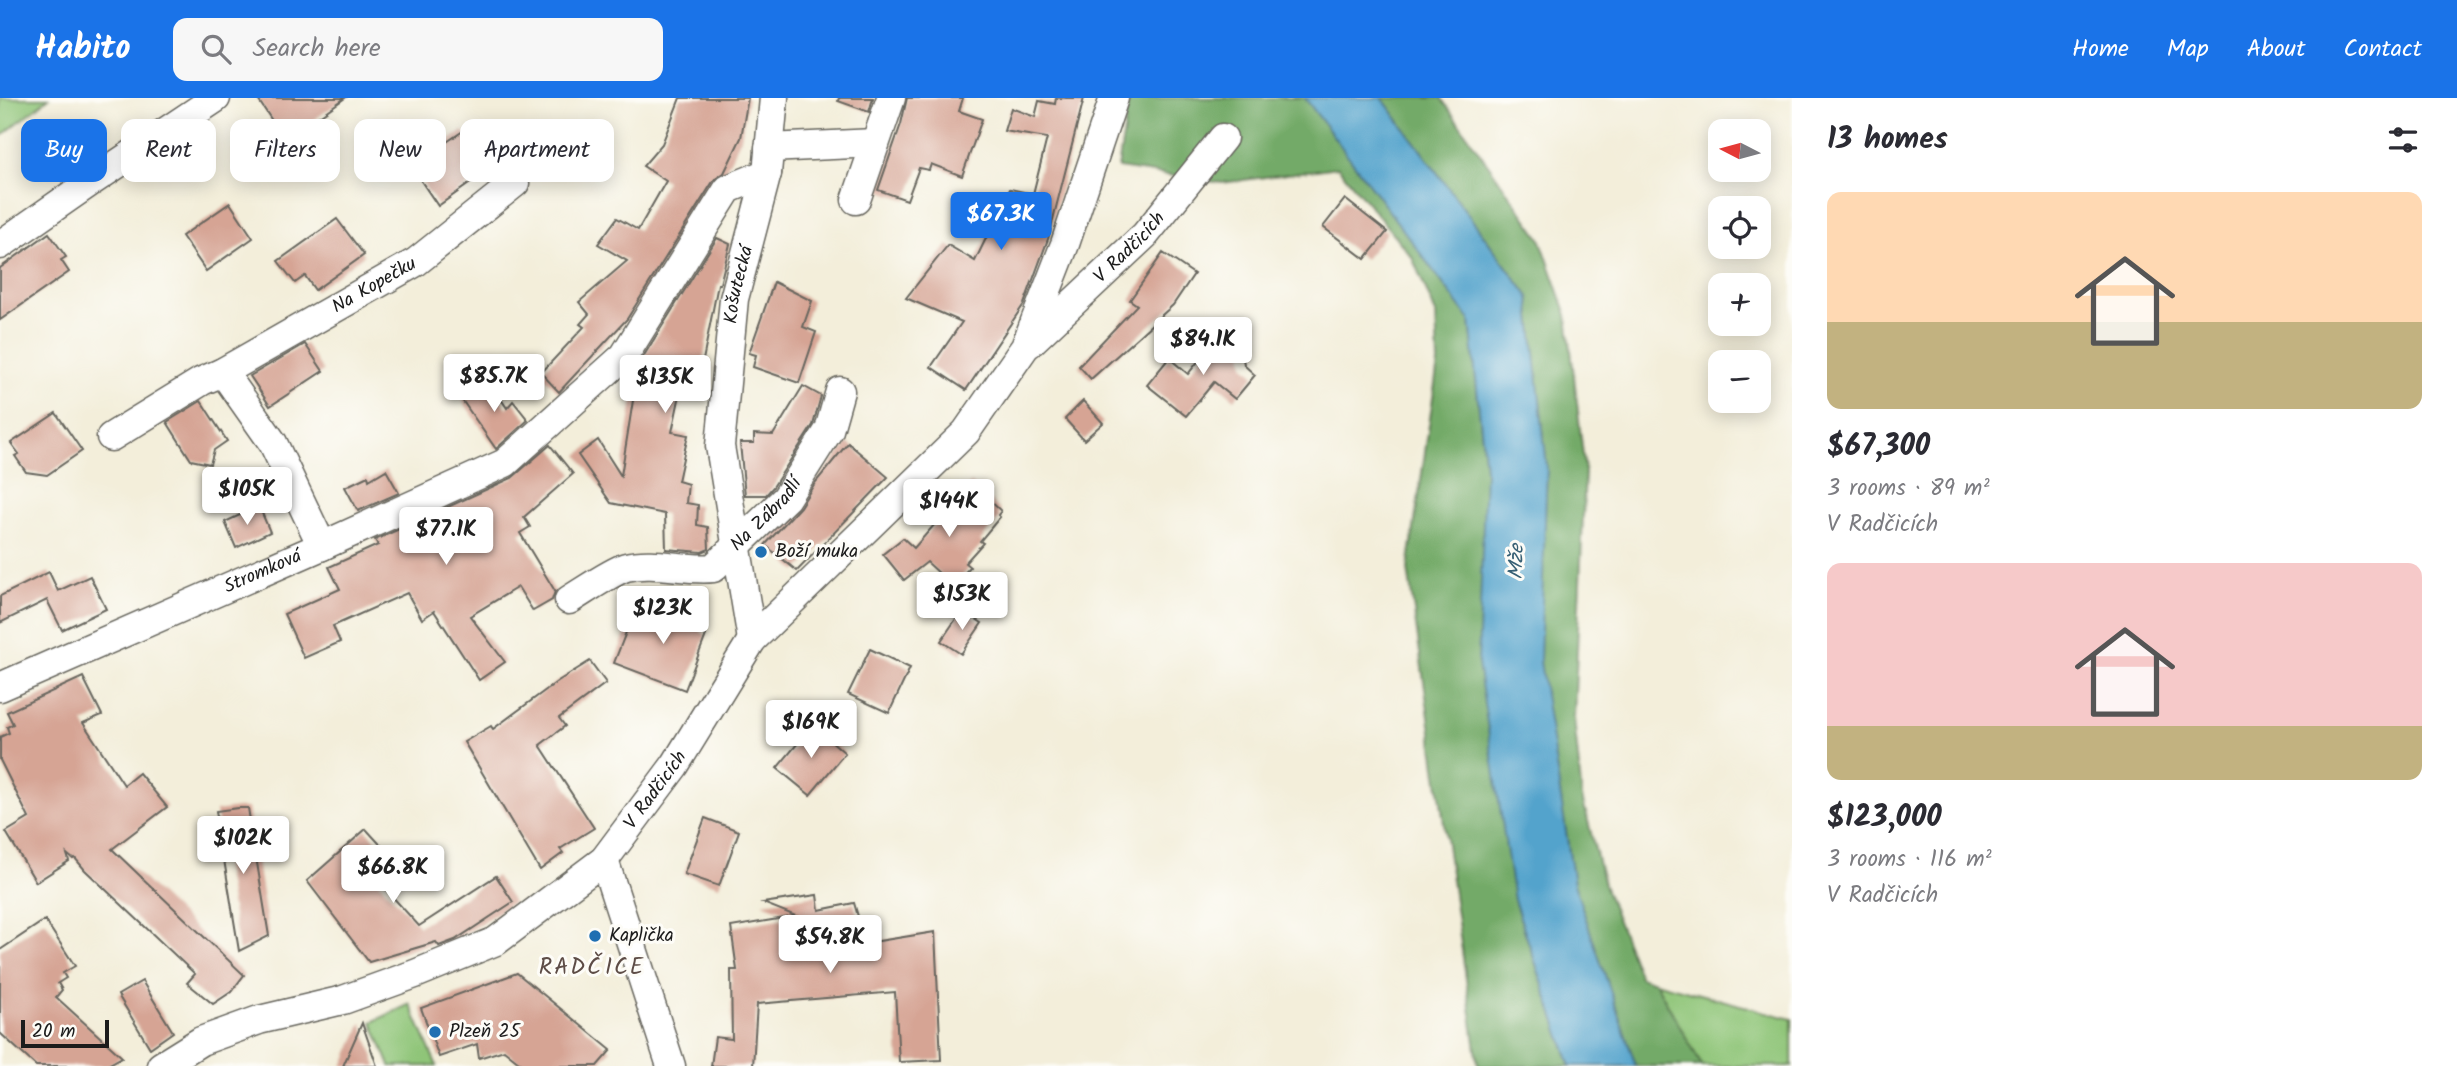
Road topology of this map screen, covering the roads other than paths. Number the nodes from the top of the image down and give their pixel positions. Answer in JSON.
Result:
{"nodes":[{"id":1,"x":216,"y":98,"type":"edge"},
{"id":2,"x":774,"y":98,"type":"edge"},
{"id":3,"x":891,"y":98,"type":"edge"},
{"id":4,"x":1114,"y":98,"type":"edge"},
{"id":5,"x":1223,"y":138,"type":"dead end"},
{"id":6,"x":875,"y":143,"type":"junction"},
{"id":7,"x":768,"y":160,"type":"junction"},
{"id":8,"x":515,"y":183,"type":"dead end"},
{"id":9,"x":856,"y":200,"type":"dead end"},
{"id":10,"x":0,"y":245,"type":"edge"},
{"id":11,"x":1025,"y":347,"type":"junction"},
{"id":12,"x":223,"y":372,"type":"junction"},
{"id":13,"x":840,"y":391,"type":"dead end"},
{"id":14,"x":111,"y":437,"type":"dead end"},
{"id":15,"x":322,"y":546,"type":"junction"},
{"id":16,"x":735,"y":548,"type":"junction"},
{"id":17,"x":569,"y":600,"type":"dead end"},
{"id":18,"x":752,"y":640,"type":"junction"},
{"id":19,"x":0,"y":687,"type":"edge"},
{"id":20,"x":604,"y":860,"type":"junction"},
{"id":21,"x":161,"y":1066,"type":"edge"},
{"id":22,"x":671,"y":1066,"type":"edge"}],
"edges":[{"from":1,"to":10,"type":"street"},
{"from":2,"to":7,"type":"street","name":"Košutecká"},
{"from":3,"to":6,"type":"street"},
{"from":4,"to":11,"type":"street","name":"V Radčicích"},
{"from":5,"to":11,"type":"street","name":"V Radčicích"},
{"from":6,"to":7,"type":"street"},
{"from":6,"to":9,"type":"street"},
{"from":7,"to":15,"type":"street","name":"Stromková"},
{"from":7,"to":16,"type":"street","name":"Košutecká"},
{"from":8,"to":12,"type":"street","name":"Na Kopečku"},
{"from":11,"to":18,"type":"street","name":"V Radčicích"},
{"from":12,"to":14,"type":"street","name":"Na Kopečku"},
{"from":12,"to":15,"type":"street"},
{"from":13,"to":16,"type":"street","name":"Na Zábradlí"},
{"from":15,"to":19,"type":"street","name":"Stromková"},
{"from":16,"to":17,"type":"street","name":"Na Zábradlí"},
{"from":16,"to":18,"type":"street","name":"Košutecká"},
{"from":18,"to":20,"type":"street","name":"V Radčicích"},
{"from":20,"to":21,"type":"street","name":"V Radčicích"},
{"from":20,"to":22,"type":"street"}]}
